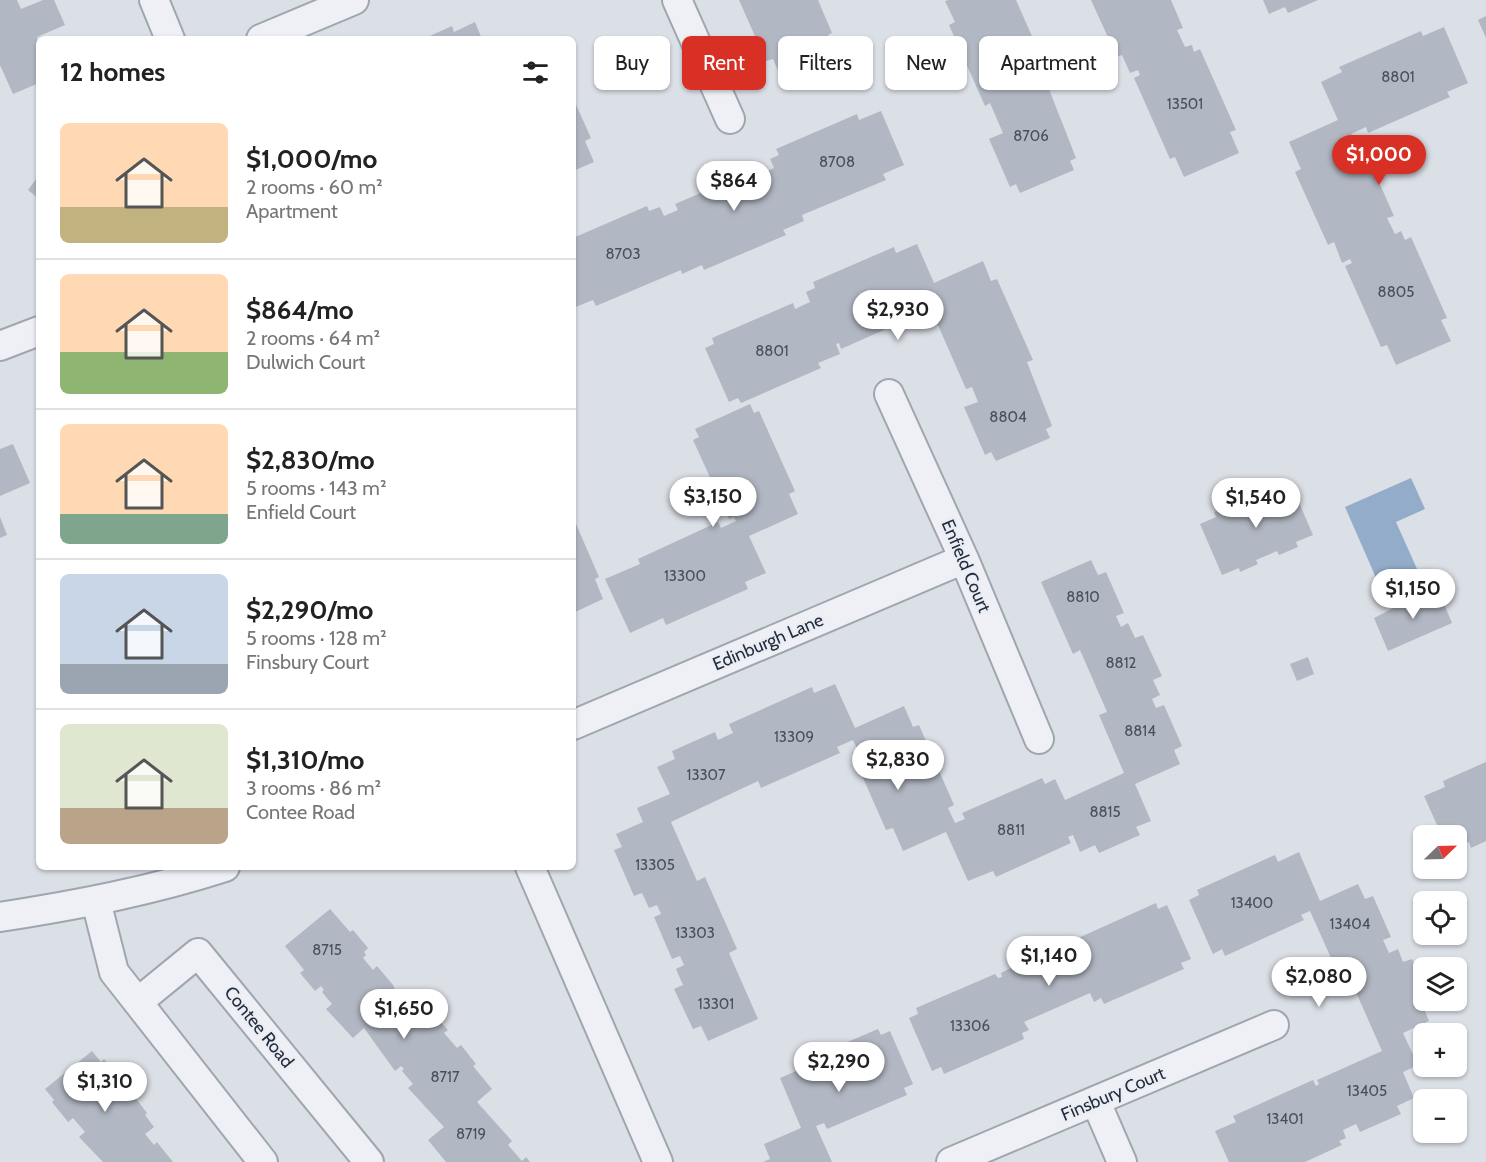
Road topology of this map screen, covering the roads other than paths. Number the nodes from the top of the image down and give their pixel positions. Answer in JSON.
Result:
{"nodes":[{"id":1,"x":154,"y":0,"type":"edge"},
{"id":2,"x":354,"y":0,"type":"edge"},
{"id":3,"x":677,"y":0,"type":"edge"},
{"id":4,"x":169,"y":36,"type":"edge"},
{"id":5,"x":268,"y":36,"type":"edge"},
{"id":6,"x":730,"y":119,"type":"dead end"},
{"id":7,"x":36,"y":332,"type":"edge"},
{"id":8,"x":0,"y":346,"type":"edge"},
{"id":9,"x":889,"y":394,"type":"dead end"},
{"id":10,"x":964,"y":559,"type":"junction"},
{"id":11,"x":576,"y":724,"type":"edge"},
{"id":12,"x":1039,"y":739,"type":"dead end"},
{"id":13,"x":216,"y":870,"type":"edge"},
{"id":14,"x":531,"y":870,"type":"edge"},
{"id":15,"x":96,"y":902,"type":"junction"},
{"id":16,"x":0,"y":917,"type":"edge"},
{"id":17,"x":138,"y":1002,"type":"junction"},
{"id":18,"x":1274,"y":1024,"type":"dead end"},
{"id":19,"x":1096,"y":1102,"type":"junction"},
{"id":20,"x":263,"y":1162,"type":"edge"},
{"id":21,"x":369,"y":1162,"type":"edge"},
{"id":22,"x":658,"y":1162,"type":"edge"},
{"id":23,"x":951,"y":1162,"type":"edge"},
{"id":24,"x":1122,"y":1162,"type":"edge"}],
"edges":[{"from":1,"to":4,"type":"street"},
{"from":2,"to":5,"type":"street"},
{"from":3,"to":6,"type":"street"},
{"from":7,"to":8,"type":"street"},
{"from":9,"to":10,"type":"street","name":"Enfield Court"},
{"from":10,"to":11,"type":"street","name":"Edinburgh Lane"},
{"from":10,"to":12,"type":"street","name":"Enfield Court"},
{"from":13,"to":15,"type":"street"},
{"from":14,"to":22,"type":"street"},
{"from":15,"to":16,"type":"street"},
{"from":15,"to":17,"type":"street"},
{"from":17,"to":20,"type":"street"},
{"from":17,"to":21,"type":"street","name":"Contee Road"},
{"from":18,"to":19,"type":"street","name":"Finsbury Court"},
{"from":19,"to":23,"type":"street","name":"Finsbury Court"},
{"from":19,"to":24,"type":"street"}]}
